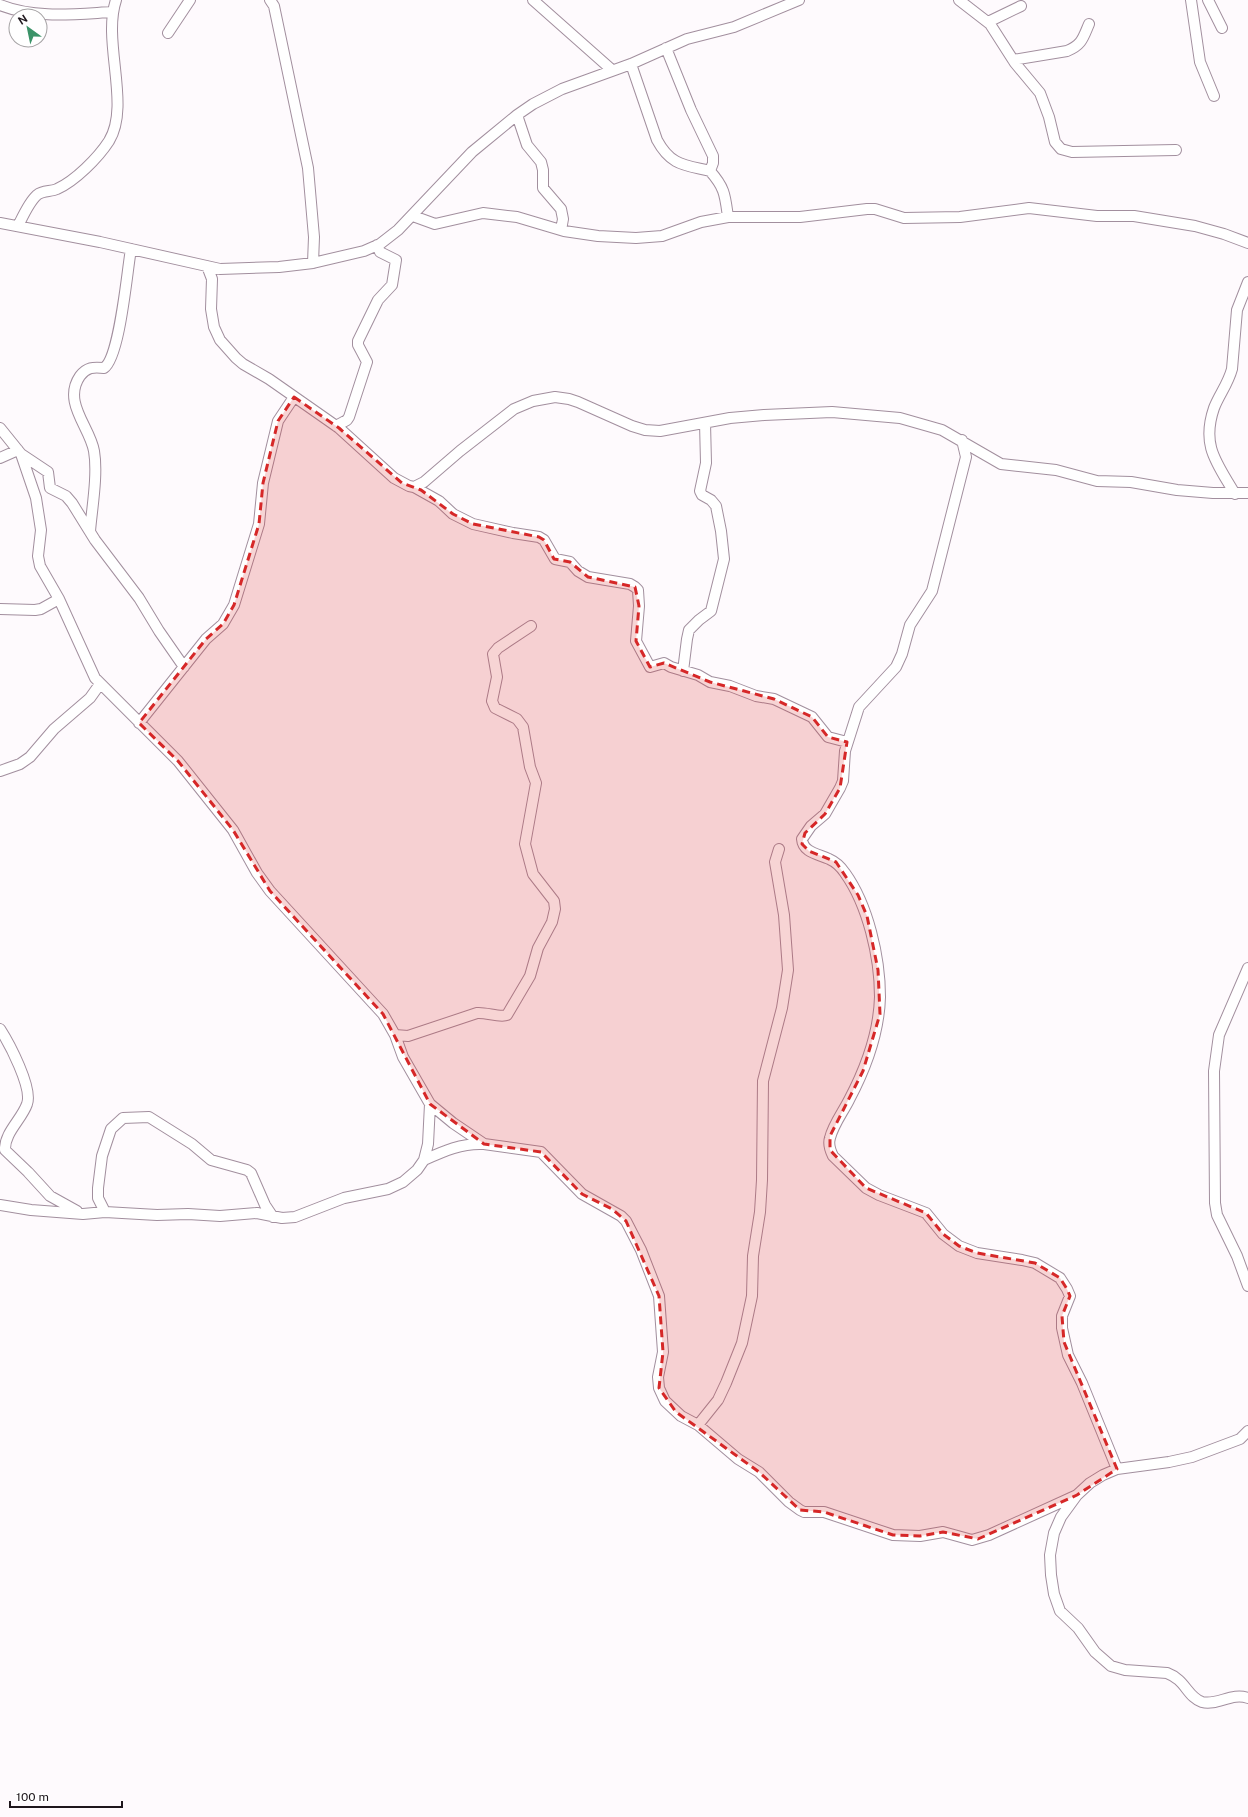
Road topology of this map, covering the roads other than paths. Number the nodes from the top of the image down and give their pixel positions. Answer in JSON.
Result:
{"nodes":[{"id":1,"x":116,"y":0,"type":"edge"},
{"id":2,"x":190,"y":0,"type":"edge"},
{"id":3,"x":270,"y":0,"type":"edge"},
{"id":4,"x":532,"y":0,"type":"edge"},
{"id":5,"x":799,"y":0,"type":"edge"},
{"id":6,"x":959,"y":0,"type":"edge"},
{"id":7,"x":1191,"y":0,"type":"edge"},
{"id":8,"x":1208,"y":0,"type":"edge"},
{"id":9,"x":0,"y":5,"type":"edge"},
{"id":10,"x":1021,"y":6,"type":"dead end"},
{"id":11,"x":112,"y":12,"type":"junction"},
{"id":12,"x":988,"y":22,"type":"junction"},
{"id":13,"x":1089,"y":24,"type":"dead end"},
{"id":14,"x":1222,"y":28,"type":"dead end"},
{"id":15,"x":168,"y":33,"type":"dead end"},
{"id":16,"x":666,"y":48,"type":"junction"},
{"id":17,"x":1013,"y":60,"type":"junction"},
{"id":18,"x":631,"y":64,"type":"junction"},
{"id":19,"x":612,"y":70,"type":"junction"},
{"id":20,"x":1214,"y":96,"type":"dead end"},
{"id":21,"x":517,"y":115,"type":"junction"},
{"id":22,"x":1176,"y":150,"type":"dead end"},
{"id":23,"x":710,"y":171,"type":"junction"},
{"id":24,"x":413,"y":216,"type":"junction"},
{"id":25,"x":728,"y":217,"type":"junction"},
{"id":26,"x":0,"y":223,"type":"edge"},
{"id":27,"x":18,"y":226,"type":"junction"},
{"id":28,"x":561,"y":230,"type":"junction"},
{"id":29,"x":1248,"y":243,"type":"edge"},
{"id":30,"x":377,"y":245,"type":"junction"},
{"id":31,"x":131,"y":249,"type":"junction"},
{"id":32,"x":313,"y":263,"type":"junction"},
{"id":33,"x":207,"y":266,"type":"junction"},
{"id":34,"x":1248,"y":282,"type":"edge"},
{"id":35,"x":294,"y":397,"type":"junction"},
{"id":36,"x":705,"y":423,"type":"junction"},
{"id":37,"x":336,"y":426,"type":"junction"},
{"id":38,"x":0,"y":428,"type":"edge"},
{"id":39,"x":962,"y":440,"type":"junction"},
{"id":40,"x":20,"y":452,"type":"junction"},
{"id":41,"x":0,"y":458,"type":"edge"},
{"id":42,"x":414,"y":487,"type":"junction"},
{"id":43,"x":1243,"y":494,"type":"edge"},
{"id":44,"x":90,"y":531,"type":"junction"},
{"id":45,"x":58,"y":599,"type":"junction"},
{"id":46,"x":0,"y":609,"type":"edge"},
{"id":47,"x":530,"y":626,"type":"dead end"},
{"id":48,"x":184,"y":667,"type":"junction"},
{"id":49,"x":683,"y":671,"type":"junction"},
{"id":50,"x":100,"y":684,"type":"junction"},
{"id":51,"x":139,"y":722,"type":"junction"},
{"id":52,"x":847,"y":742,"type":"junction"},
{"id":53,"x":0,"y":771,"type":"edge"},
{"id":54,"x":779,"y":849,"type":"dead end"},
{"id":55,"x":1248,"y":968,"type":"edge"},
{"id":56,"x":0,"y":1030,"type":"edge"},
{"id":57,"x":395,"y":1035,"type":"junction"},
{"id":58,"x":430,"y":1104,"type":"junction"},
{"id":59,"x":484,"y":1144,"type":"junction"},
{"id":60,"x":424,"y":1160,"type":"junction"},
{"id":61,"x":0,"y":1205,"type":"edge"},
{"id":62,"x":105,"y":1212,"type":"junction"},
{"id":63,"x":83,"y":1214,"type":"junction"},
{"id":64,"x":273,"y":1217,"type":"junction"},
{"id":65,"x":1248,"y":1286,"type":"edge"},
{"id":66,"x":698,"y":1425,"type":"junction"},
{"id":67,"x":1248,"y":1431,"type":"edge"},
{"id":68,"x":1244,"y":1442,"type":"edge"},
{"id":69,"x":1117,"y":1469,"type":"junction"},
{"id":70,"x":1077,"y":1495,"type":"junction"},
{"id":71,"x":1248,"y":1698,"type":"edge"}],
"edges":[{"from":1,"to":11,"type":"street"},
{"from":2,"to":15,"type":"street"},
{"from":3,"to":32,"type":"street"},
{"from":4,"to":19,"type":"street"},
{"from":5,"to":16,"type":"street"},
{"from":6,"to":12,"type":"street"},
{"from":7,"to":20,"type":"street"},
{"from":8,"to":14,"type":"street"},
{"from":9,"to":11,"type":"street"},
{"from":10,"to":12,"type":"street"},
{"from":11,"to":27,"type":"street"},
{"from":12,"to":17,"type":"street"},
{"from":13,"to":17,"type":"street"},
{"from":16,"to":18,"type":"street"},
{"from":16,"to":23,"type":"street"},
{"from":17,"to":22,"type":"street"},
{"from":18,"to":19,"type":"street"},
{"from":18,"to":23,"type":"street"},
{"from":19,"to":21,"type":"street"},
{"from":21,"to":24,"type":"street"},
{"from":21,"to":28,"type":"street"},
{"from":23,"to":25,"type":"street"},
{"from":24,"to":28,"type":"street"},
{"from":24,"to":30,"type":"street"},
{"from":25,"to":28,"type":"street"},
{"from":25,"to":29,"type":"street"},
{"from":26,"to":27,"type":"street"},
{"from":27,"to":31,"type":"street"},
{"from":30,"to":32,"type":"street"},
{"from":30,"to":37,"type":"street"},
{"from":31,"to":33,"type":"street"},
{"from":31,"to":44,"type":"street"},
{"from":32,"to":33,"type":"street"},
{"from":33,"to":35,"type":"street"},
{"from":34,"to":43,"type":"street"},
{"from":35,"to":37,"type":"street"},
{"from":35,"to":48,"type":"street"},
{"from":36,"to":39,"type":"street"},
{"from":36,"to":42,"type":"street"},
{"from":36,"to":49,"type":"street"},
{"from":37,"to":42,"type":"street"},
{"from":38,"to":40,"type":"street"},
{"from":39,"to":43,"type":"street"},
{"from":39,"to":52,"type":"street"},
{"from":40,"to":41,"type":"street"},
{"from":40,"to":44,"type":"street"},
{"from":40,"to":45,"type":"street"},
{"from":42,"to":49,"type":"street"},
{"from":44,"to":48,"type":"street"},
{"from":45,"to":46,"type":"street"},
{"from":45,"to":50,"type":"street"},
{"from":47,"to":57,"type":"street"},
{"from":48,"to":51,"type":"street"},
{"from":49,"to":52,"type":"street"},
{"from":50,"to":51,"type":"street"},
{"from":50,"to":53,"type":"street"},
{"from":51,"to":57,"type":"street"},
{"from":52,"to":69,"type":"street"},
{"from":54,"to":66,"type":"street"},
{"from":55,"to":65,"type":"street"},
{"from":56,"to":63,"type":"street"},
{"from":57,"to":58,"type":"street"},
{"from":58,"to":59,"type":"street"},
{"from":58,"to":60,"type":"street"},
{"from":59,"to":60,"type":"street"},
{"from":59,"to":66,"type":"street"},
{"from":60,"to":64,"type":"street"},
{"from":61,"to":63,"type":"street"},
{"from":62,"to":63,"type":"street"},
{"from":62,"to":64,"type":"street"},
{"from":62,"to":64,"type":"street"},
{"from":66,"to":70,"type":"street"},
{"from":67,"to":68,"type":"street"},
{"from":68,"to":69,"type":"street"},
{"from":69,"to":70,"type":"street"},
{"from":70,"to":71,"type":"street"}]}
